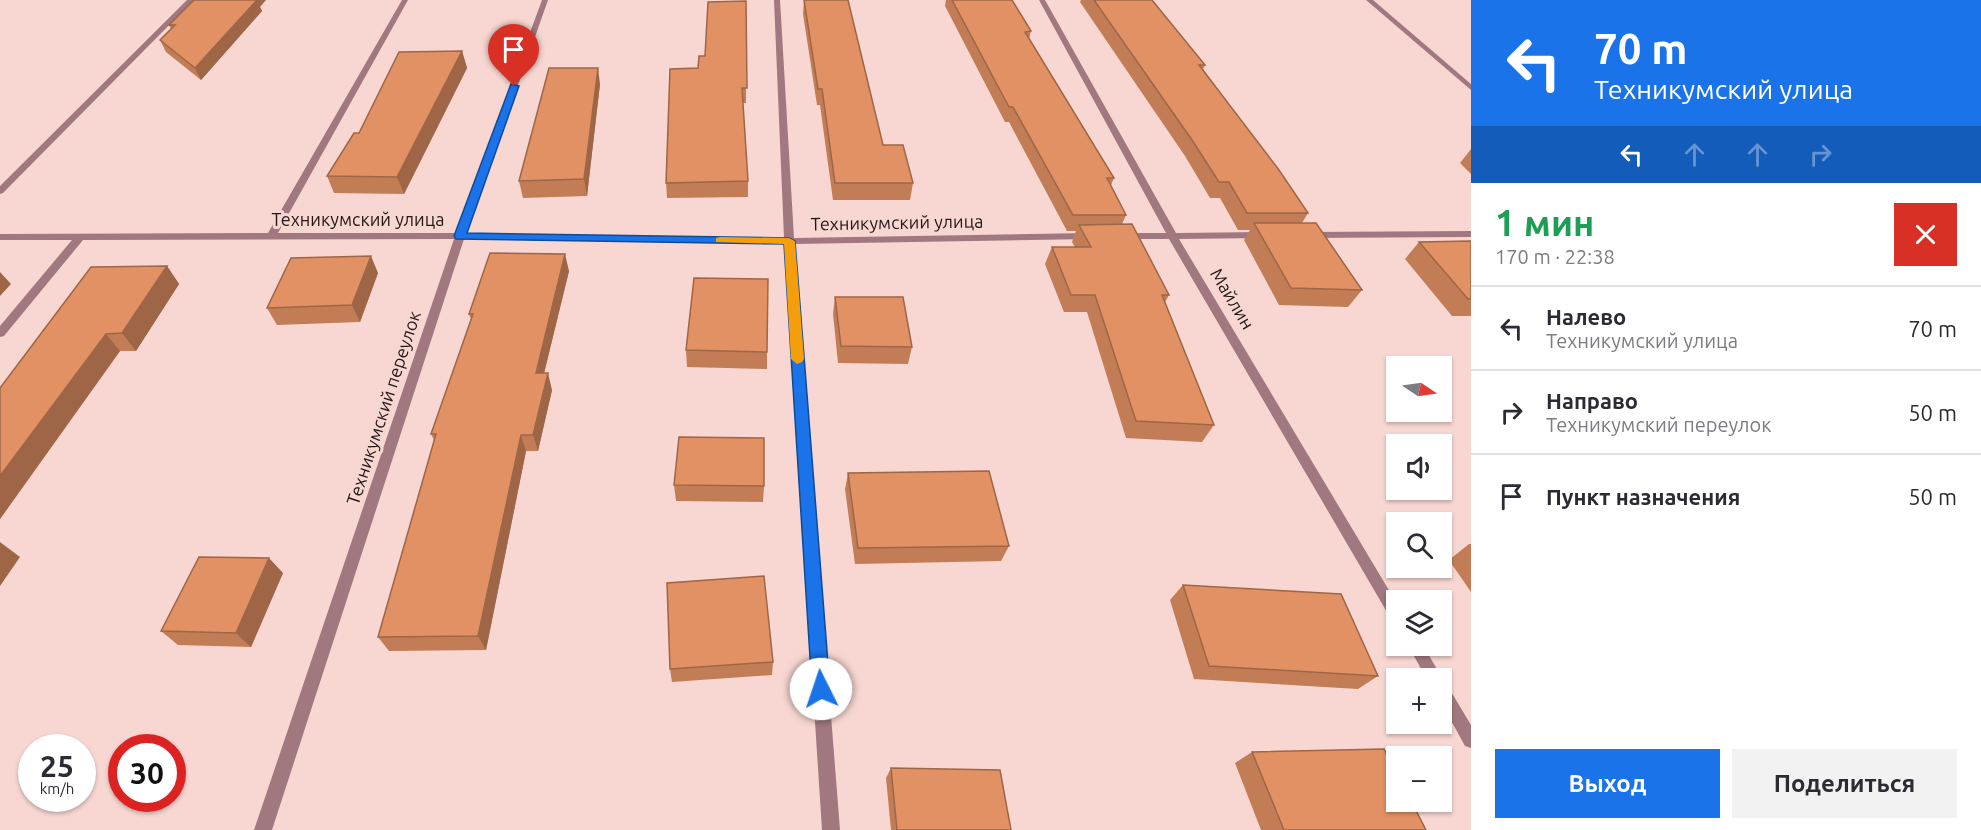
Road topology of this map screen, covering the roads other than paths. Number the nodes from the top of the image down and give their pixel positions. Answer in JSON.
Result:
{"nodes":[{"id":1,"x":191,"y":0,"type":"edge"},
{"id":2,"x":405,"y":0,"type":"edge"},
{"id":3,"x":545,"y":0,"type":"edge"},
{"id":4,"x":777,"y":0,"type":"edge"},
{"id":5,"x":1042,"y":0,"type":"edge"},
{"id":6,"x":1369,"y":0,"type":"edge"},
{"id":7,"x":1471,"y":88,"type":"edge"},
{"id":8,"x":0,"y":191,"type":"edge"},
{"id":9,"x":1471,"y":234,"type":"edge"},
{"id":10,"x":1172,"y":235,"type":"junction"},
{"id":11,"x":1279,"y":235,"type":"edge"},
{"id":12,"x":1291,"y":235,"type":"edge"},
{"id":13,"x":460,"y":236,"type":"junction"},
{"id":14,"x":1100,"y":236,"type":"edge"},
{"id":15,"x":1112,"y":236,"type":"edge"},
{"id":16,"x":0,"y":237,"type":"edge"},
{"id":17,"x":80,"y":237,"type":"junction"},
{"id":18,"x":271,"y":237,"type":"junction"},
{"id":19,"x":789,"y":241,"type":"junction"},
{"id":20,"x":0,"y":333,"type":"edge"},
{"id":21,"x":1386,"y":597,"type":"edge"},
{"id":22,"x":1452,"y":707,"type":"edge"},
{"id":23,"x":1471,"y":740,"type":"edge"},
{"id":24,"x":263,"y":830,"type":"edge"},
{"id":25,"x":831,"y":830,"type":"edge"}],
"edges":[{"from":1,"to":8,"type":"street"},
{"from":2,"to":18,"type":"street"},
{"from":3,"to":13,"type":"street","name":"Техникумский переулок"},
{"from":4,"to":19,"type":"street"},
{"from":5,"to":10,"type":"street","name":"Майлин"},
{"from":6,"to":7,"type":"street"},
{"from":9,"to":12,"type":"street"},
{"from":10,"to":11,"type":"street"},
{"from":10,"to":15,"type":"street"},
{"from":10,"to":21,"type":"street","name":"Майлин"},
{"from":13,"to":18,"type":"street","name":"Техникумский улица"},
{"from":13,"to":19,"type":"street","name":"Техникумский улица"},
{"from":13,"to":24,"type":"street","name":"Техникумский переулок"},
{"from":14,"to":19,"type":"street","name":"Техникумский улица"},
{"from":16,"to":17,"type":"street","name":"Техникумский улица"},
{"from":17,"to":18,"type":"street","name":"Техникумский улица"},
{"from":17,"to":20,"type":"street"},
{"from":19,"to":25,"type":"street"},
{"from":22,"to":23,"type":"street"}]}
